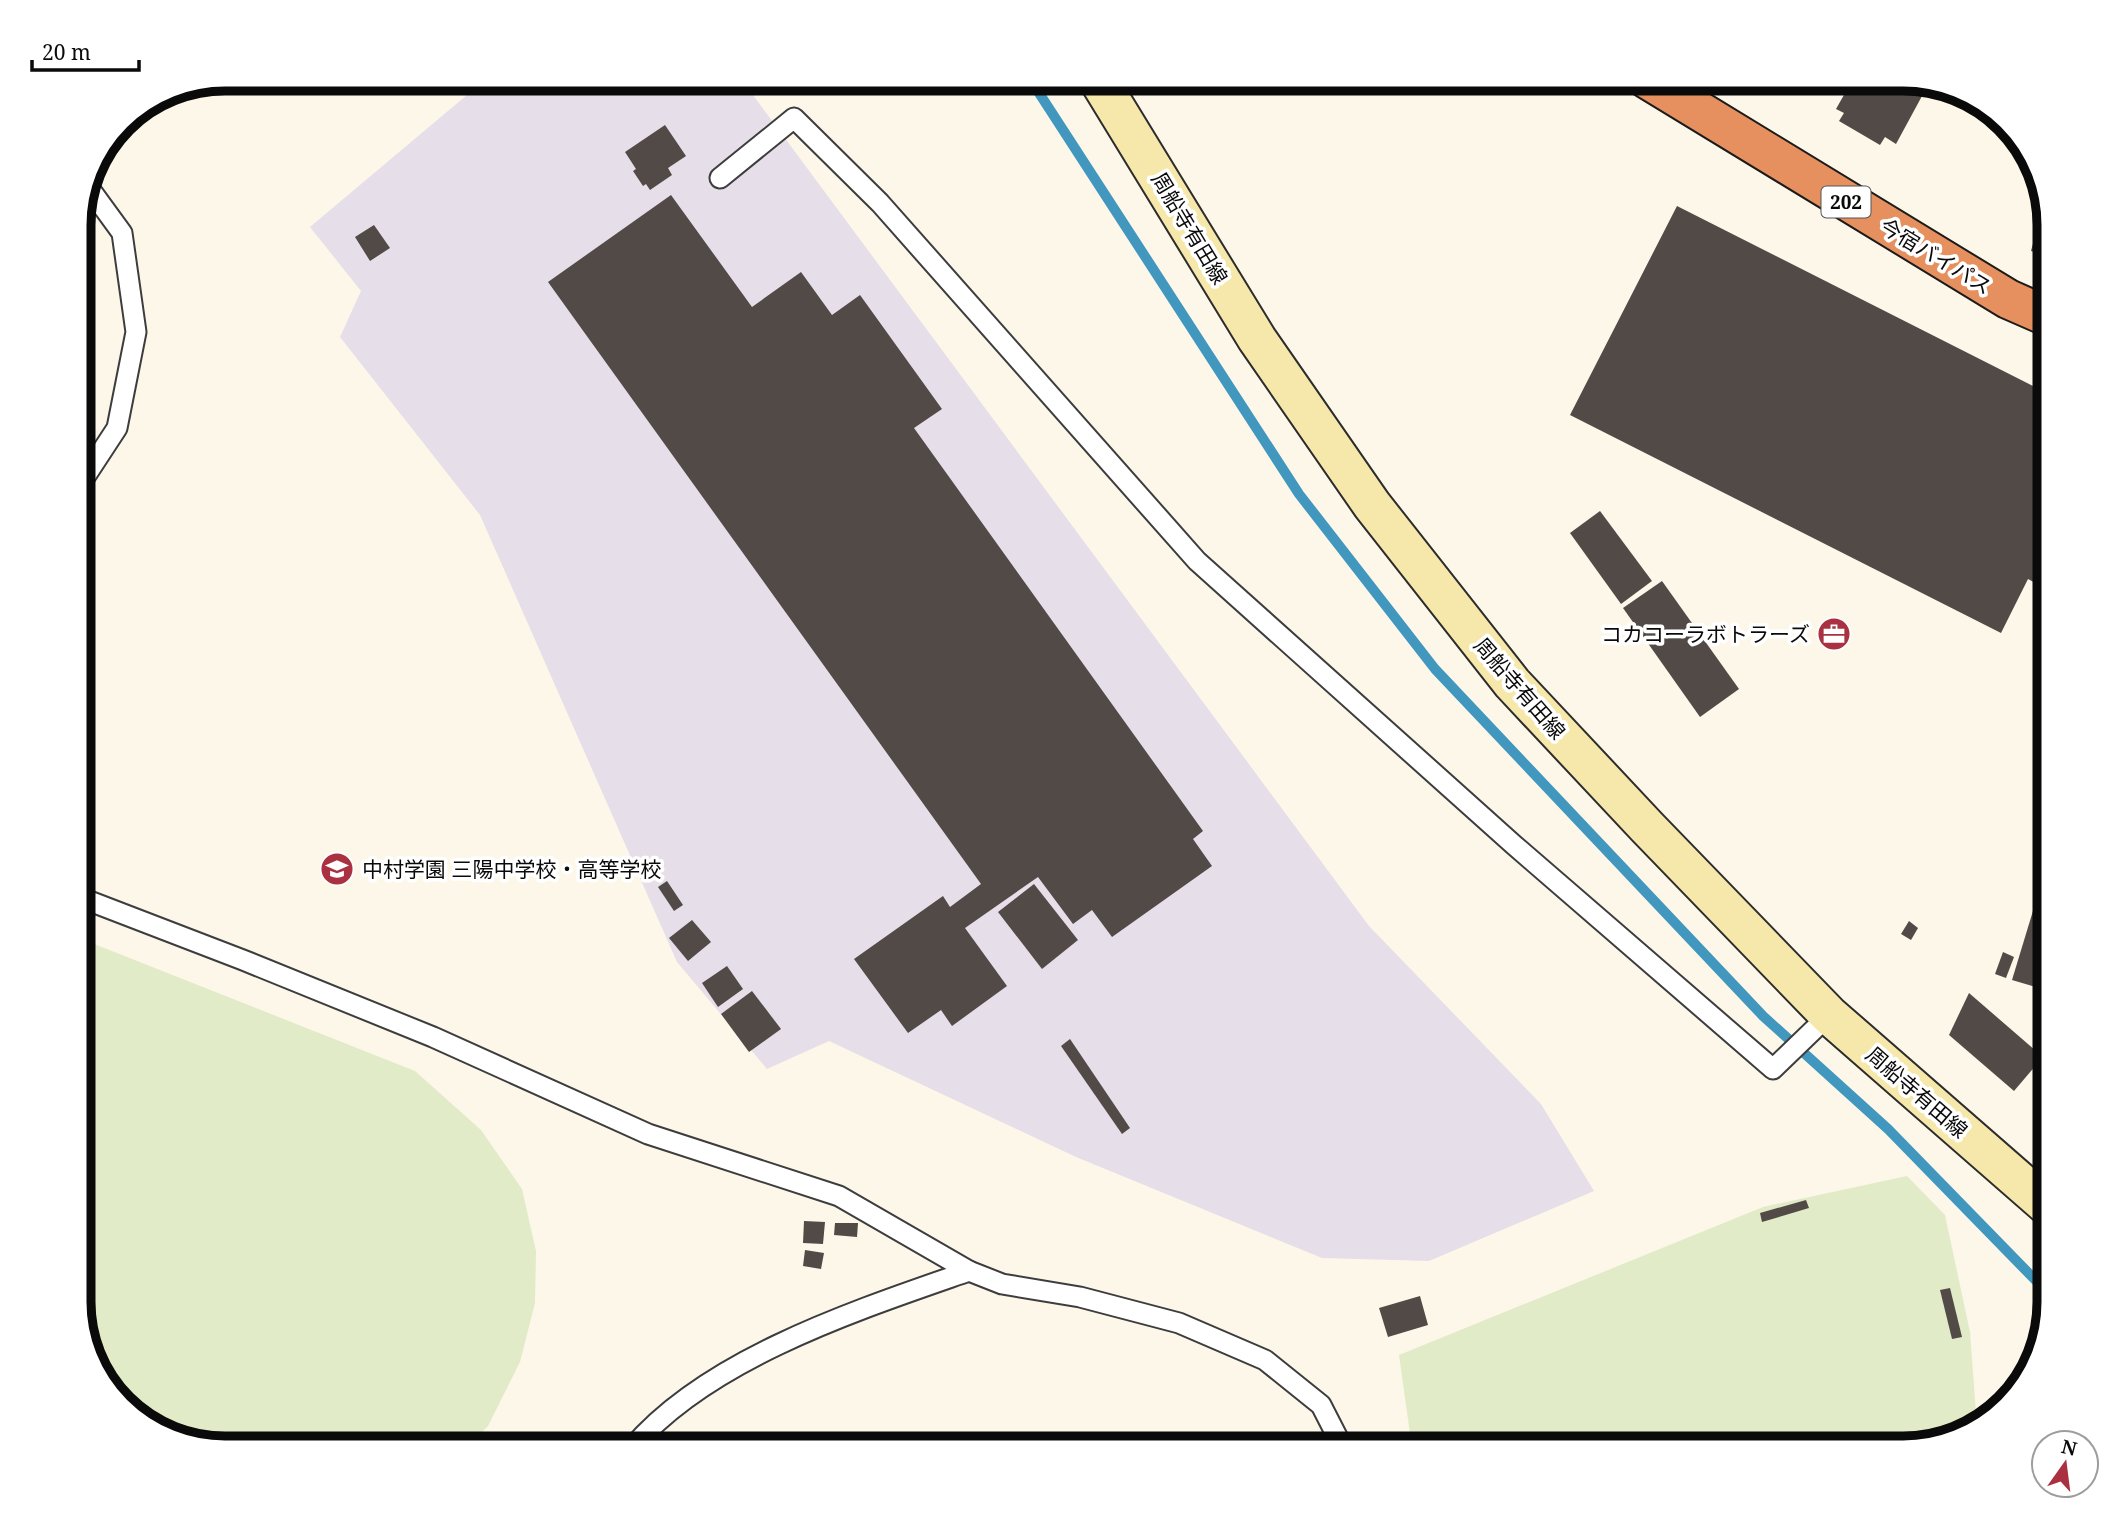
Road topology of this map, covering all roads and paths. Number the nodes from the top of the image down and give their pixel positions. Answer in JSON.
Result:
{"nodes":[{"id":1,"x":1105,"y":91,"type":"edge"},
{"id":2,"x":1667,"y":91,"type":"edge"},
{"id":3,"x":719,"y":178,"type":"dead end"},
{"id":4,"x":95,"y":196,"type":"edge"},
{"id":5,"x":2037,"y":312,"type":"edge"},
{"id":6,"x":91,"y":468,"type":"edge"},
{"id":7,"x":91,"y":902,"type":"edge"},
{"id":8,"x":1829,"y":1015,"type":"junction"},
{"id":9,"x":2037,"y":1197,"type":"edge"},
{"id":10,"x":969,"y":1271,"type":"junction"},
{"id":11,"x":645,"y":1436,"type":"edge"},
{"id":12,"x":1337,"y":1436,"type":"edge"}],
"edges":[{"from":1,"to":8,"type":"main road","name":"周船寺有田線"},
{"from":2,"to":5,"type":"highway","name":"今宿バイパス","number":"202"},
{"from":3,"to":8,"type":"lane"},
{"from":4,"to":6,"type":"lane"},
{"from":7,"to":10,"type":"lane"},
{"from":8,"to":9,"type":"main road","name":"周船寺有田線"},
{"from":10,"to":11,"type":"lane"},
{"from":10,"to":12,"type":"lane"}]}
